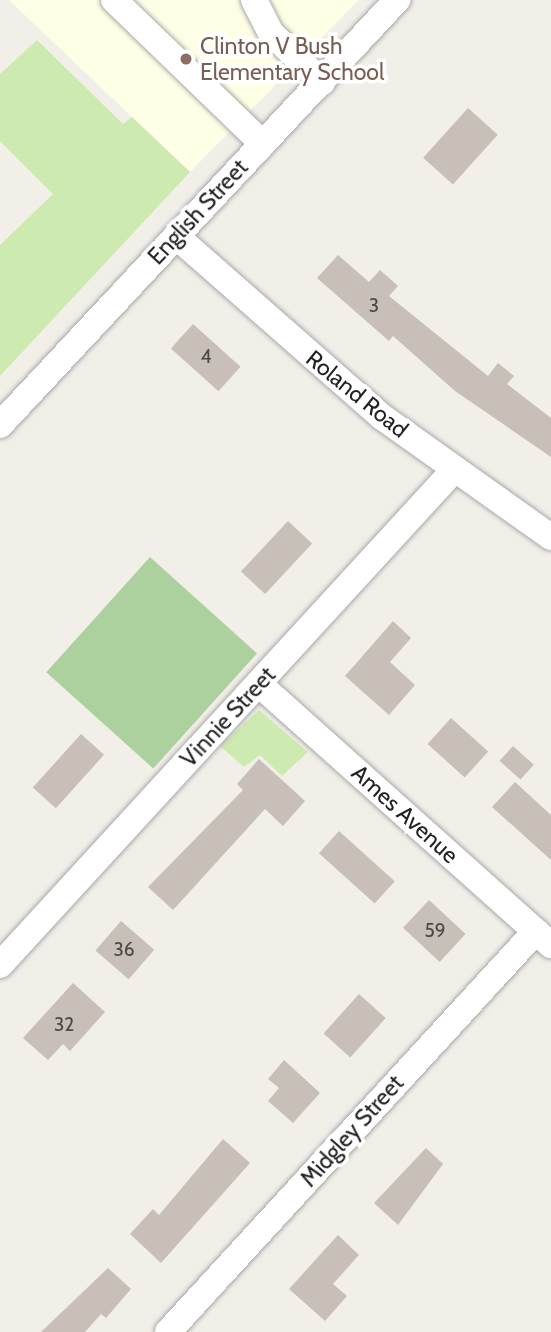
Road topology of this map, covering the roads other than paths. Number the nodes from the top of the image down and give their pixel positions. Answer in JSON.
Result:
{"nodes":[{"id":1,"x":114,"y":0,"type":"edge"},
{"id":2,"x":254,"y":0,"type":"edge"},
{"id":3,"x":397,"y":0,"type":"edge"},
{"id":4,"x":321,"y":82,"type":"junction"},
{"id":5,"x":263,"y":144,"type":"junction"},
{"id":6,"x":176,"y":236,"type":"junction"},
{"id":7,"x":0,"y":425,"type":"edge"},
{"id":8,"x":455,"y":469,"type":"junction"},
{"id":9,"x":551,"y":537,"type":"edge"},
{"id":10,"x":259,"y":684,"type":"junction"},
{"id":11,"x":543,"y":938,"type":"edge"},
{"id":12,"x":0,"y":965,"type":"edge"},
{"id":13,"x":168,"y":1332,"type":"edge"}],
"edges":[{"from":1,"to":5,"type":"street"},
{"from":2,"to":4,"type":"street"},
{"from":3,"to":4,"type":"street","name":"English Street"},
{"from":4,"to":5,"type":"street","name":"English Street"},
{"from":5,"to":6,"type":"street","name":"English Street"},
{"from":6,"to":7,"type":"street","name":"English Street"},
{"from":6,"to":8,"type":"street","name":"Roland Road"},
{"from":8,"to":9,"type":"street","name":"Roland Road"},
{"from":8,"to":10,"type":"street","name":"Vinnie Street"},
{"from":10,"to":11,"type":"street","name":"Ames Avenue"},
{"from":10,"to":12,"type":"street","name":"Vinnie Street"},
{"from":11,"to":13,"type":"street","name":"Midgley Street"}]}
